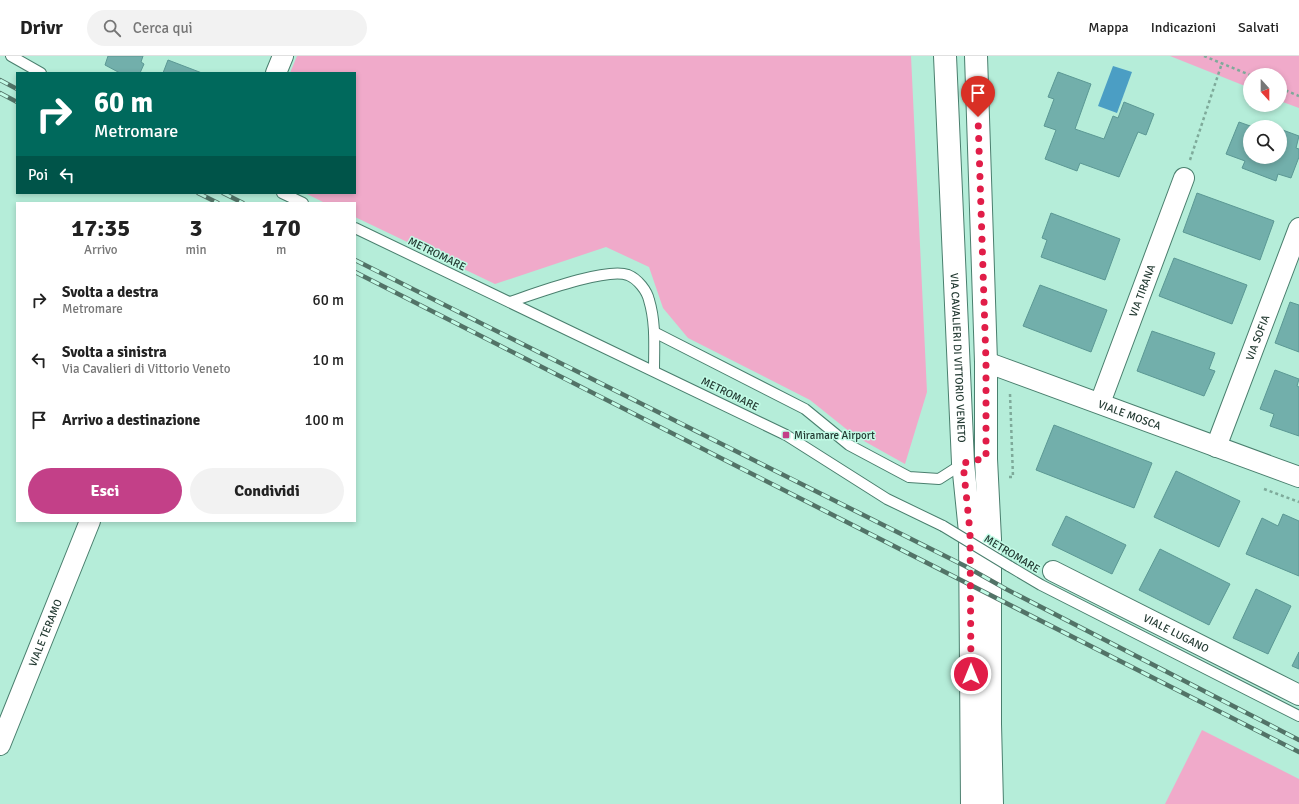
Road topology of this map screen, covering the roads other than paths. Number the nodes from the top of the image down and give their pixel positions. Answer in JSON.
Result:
{"nodes":[{"id":1,"x":11,"y":56,"type":"edge"},
{"id":2,"x":283,"y":56,"type":"edge"},
{"id":3,"x":945,"y":56,"type":"edge"},
{"id":4,"x":976,"y":56,"type":"edge"},
{"id":5,"x":39,"y":72,"type":"edge"},
{"id":6,"x":276,"y":72,"type":"edge"},
{"id":7,"x":1184,"y":178,"type":"road end"},
{"id":8,"x":284,"y":194,"type":"edge"},
{"id":9,"x":301,"y":202,"type":"edge"},
{"id":10,"x":356,"y":228,"type":"edge"},
{"id":11,"x":1299,"y":228,"type":"edge"},
{"id":12,"x":510,"y":302,"type":"junction"},
{"id":13,"x":654,"y":332,"type":"junction"},
{"id":14,"x":959,"y":360,"type":"junction"},
{"id":15,"x":986,"y":362,"type":"junction"},
{"id":16,"x":654,"y":370,"type":"junction"},
{"id":17,"x":1100,"y":403,"type":"junction"},
{"id":18,"x":1216,"y":447,"type":"junction"},
{"id":19,"x":975,"y":461,"type":"junction"},
{"id":20,"x":1299,"y":478,"type":"edge"},
{"id":21,"x":90,"y":522,"type":"edge"},
{"id":22,"x":1053,"y":571,"type":"dead end"},
{"id":23,"x":1299,"y":695,"type":"edge"},
{"id":24,"x":1299,"y":716,"type":"edge"},
{"id":25,"x":0,"y":746,"type":"edge"},
{"id":26,"x":972,"y":804,"type":"edge"},
{"id":27,"x":992,"y":804,"type":"edge"}],
"edges":[{"from":1,"to":5,"type":"lane"},
{"from":2,"to":6,"type":"street"},
{"from":3,"to":14,"type":"street","name":"VIA CAVALIERI DI VITTORIO VENETO"},
{"from":4,"to":15,"type":"street","name":"VIA CAVALIERI DI VITTORIO VENETO"},
{"from":7,"to":17,"type":"street","name":"VIA TIRANA"},
{"from":8,"to":9,"type":"lane"},
{"from":10,"to":12,"type":"lane","name":"METROMARE"},
{"from":11,"to":18,"type":"street","name":"VIA SOFIA"},
{"from":12,"to":13,"type":"lane"},
{"from":12,"to":16,"type":"lane","name":"METROMARE"},
{"from":13,"to":16,"type":"lane"},
{"from":13,"to":19,"type":"lane","name":"METROMARE"},
{"from":14,"to":15,"type":"street","name":"VIALE MOSCA"},
{"from":14,"to":19,"type":"street","name":"VIA CAVALIERI DI VITTORIO VENETO"},
{"from":15,"to":17,"type":"street","name":"VIALE MOSCA"},
{"from":15,"to":19,"type":"street","name":"VIA CAVALIERI DI VITTORIO VENETO"},
{"from":16,"to":24,"type":"lane","name":"METROMARE","bridge":true},
{"from":17,"to":18,"type":"street","name":"VIALE MOSCA"},
{"from":18,"to":20,"type":"street","name":"VIALE MOSCA"},
{"from":19,"to":26,"type":"street","name":"VIA CAVALIERI DI VITTORIO VENETO"},
{"from":19,"to":27,"type":"street","name":"VIA CAVALIERI DI VITTORIO VENETO"},
{"from":21,"to":25,"type":"street","name":"VIALE TERAMO"},
{"from":22,"to":23,"type":"street","name":"VIALE LUGANO"}]}
